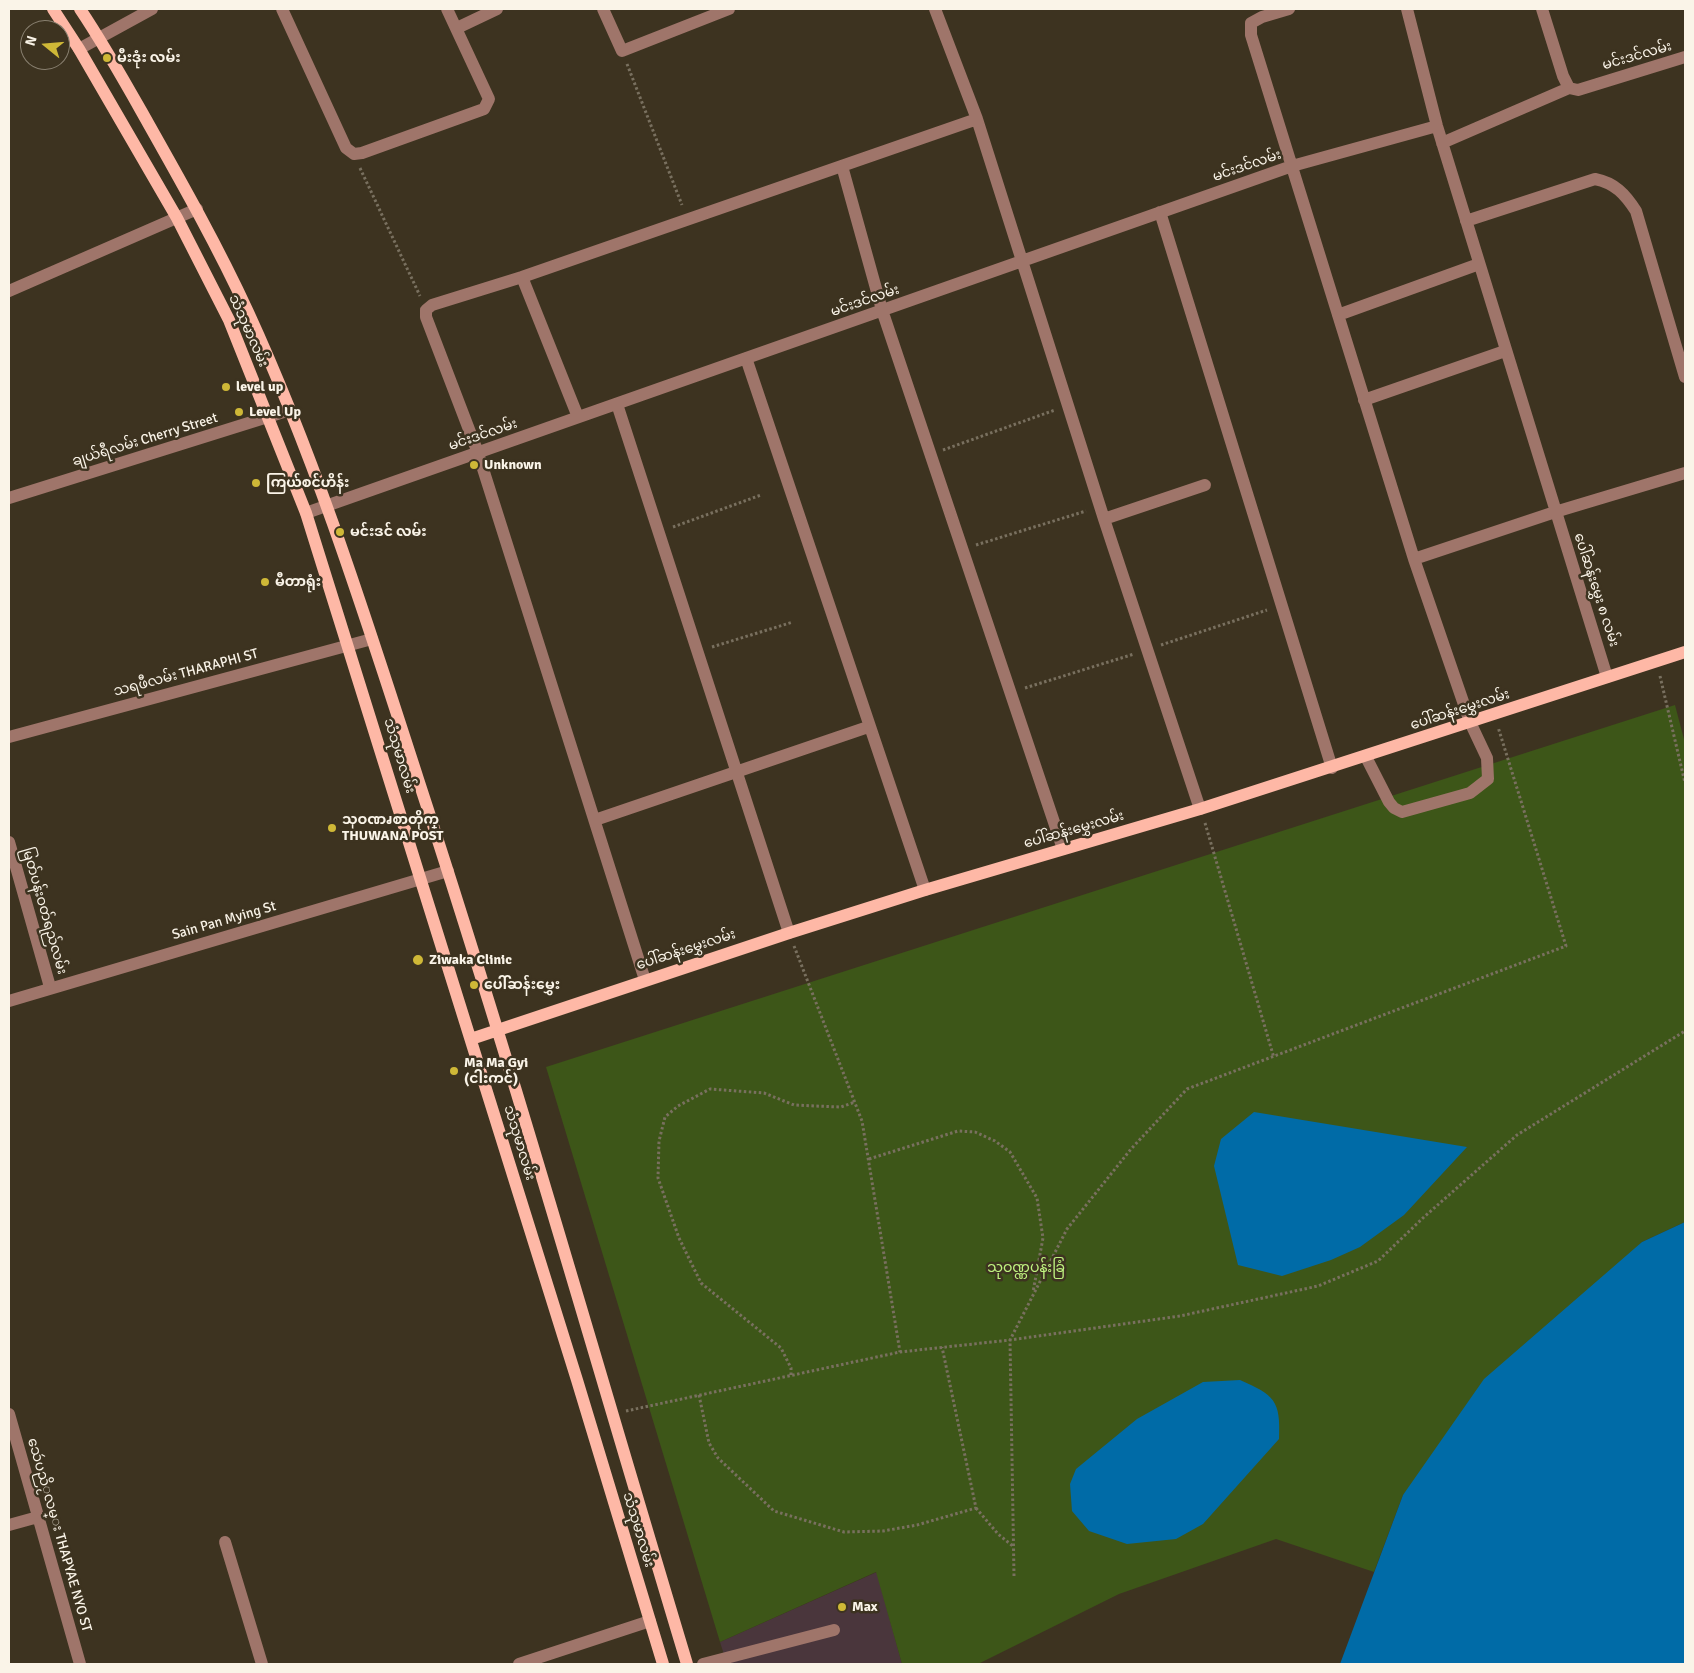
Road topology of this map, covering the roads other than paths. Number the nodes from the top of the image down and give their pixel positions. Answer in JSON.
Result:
{"nodes":[{"id":1,"x":53,"y":9,"type":"edge"},
{"id":2,"x":80,"y":9,"type":"edge"},
{"id":3,"x":152,"y":9,"type":"edge"},
{"id":4,"x":282,"y":9,"type":"edge"},
{"id":5,"x":448,"y":9,"type":"edge"},
{"id":6,"x":497,"y":9,"type":"edge"},
{"id":7,"x":604,"y":9,"type":"edge"},
{"id":8,"x":729,"y":9,"type":"edge"},
{"id":9,"x":935,"y":9,"type":"edge"},
{"id":10,"x":1289,"y":9,"type":"edge"},
{"id":11,"x":1407,"y":9,"type":"edge"},
{"id":12,"x":1542,"y":9,"type":"edge"},
{"id":13,"x":457,"y":28,"type":"junction"},
{"id":14,"x":99,"y":37,"type":"junction"},
{"id":15,"x":79,"y":49,"type":"junction"},
{"id":16,"x":1685,"y":57,"type":"edge"},
{"id":17,"x":1569,"y":88,"type":"junction"},
{"id":18,"x":977,"y":119,"type":"junction"},
{"id":19,"x":1437,"y":126,"type":"junction"},
{"id":20,"x":1442,"y":143,"type":"junction"},
{"id":21,"x":842,"y":166,"type":"junction"},
{"id":22,"x":1292,"y":166,"type":"junction"},
{"id":23,"x":197,"y":209,"type":"junction"},
{"id":24,"x":1160,"y":212,"type":"junction"},
{"id":25,"x":177,"y":218,"type":"junction"},
{"id":26,"x":1466,"y":221,"type":"junction"},
{"id":27,"x":1021,"y":262,"type":"junction"},
{"id":28,"x":1479,"y":264,"type":"junction"},
{"id":29,"x":522,"y":277,"type":"junction"},
{"id":30,"x":9,"y":292,"type":"edge"},
{"id":31,"x":882,"y":310,"type":"junction"},
{"id":32,"x":1338,"y":315,"type":"junction"},
{"id":33,"x":1505,"y":352,"type":"junction"},
{"id":34,"x":746,"y":358,"type":"junction"},
{"id":35,"x":1685,"y":377,"type":"edge"},
{"id":36,"x":1364,"y":400,"type":"junction"},
{"id":37,"x":617,"y":404,"type":"junction"},
{"id":38,"x":290,"y":410,"type":"junction"},
{"id":39,"x":269,"y":417,"type":"junction"},
{"id":40,"x":578,"y":418,"type":"junction"},
{"id":41,"x":478,"y":453,"type":"junction"},
{"id":42,"x":1685,"y":473,"type":"edge"},
{"id":43,"x":1205,"y":485,"type":"dead end"},
{"id":44,"x":9,"y":498,"type":"edge"},
{"id":45,"x":326,"y":506,"type":"junction"},
{"id":46,"x":1555,"y":512,"type":"junction"},
{"id":47,"x":306,"y":513,"type":"junction"},
{"id":48,"x":1104,"y":519,"type":"junction"},
{"id":49,"x":1414,"y":559,"type":"junction"},
{"id":50,"x":372,"y":639,"type":"junction"},
{"id":51,"x":349,"y":645,"type":"junction"},
{"id":52,"x":1685,"y":652,"type":"edge"},
{"id":53,"x":1608,"y":677,"type":"junction"},
{"id":54,"x":1470,"y":722,"type":"junction"},
{"id":55,"x":868,"y":727,"type":"junction"},
{"id":56,"x":9,"y":737,"type":"edge"},
{"id":57,"x":1366,"y":757,"type":"junction"},
{"id":58,"x":1332,"y":768,"type":"junction"},
{"id":59,"x":735,"y":770,"type":"junction"},
{"id":60,"x":1200,"y":809,"type":"junction"},
{"id":61,"x":595,"y":820,"type":"junction"},
{"id":62,"x":9,"y":842,"type":"edge"},
{"id":63,"x":1062,"y":849,"type":"junction"},
{"id":64,"x":448,"y":871,"type":"junction"},
{"id":65,"x":422,"y":880,"type":"junction"},
{"id":66,"x":925,"y":890,"type":"junction"},
{"id":67,"x":789,"y":933,"type":"junction"},
{"id":68,"x":645,"y":980,"type":"junction"},
{"id":69,"x":50,"y":988,"type":"junction"},
{"id":70,"x":9,"y":1000,"type":"edge"},
{"id":71,"x":498,"y":1030,"type":"junction"},
{"id":72,"x":471,"y":1040,"type":"junction"},
{"id":73,"x":9,"y":1414,"type":"edge"},
{"id":74,"x":38,"y":1516,"type":"junction"},
{"id":75,"x":9,"y":1526,"type":"edge"},
{"id":76,"x":225,"y":1542,"type":"dead end"},
{"id":77,"x":650,"y":1621,"type":"junction"},
{"id":78,"x":834,"y":1630,"type":"dead end"},
{"id":79,"x":80,"y":1664,"type":"edge"},
{"id":80,"x":262,"y":1664,"type":"edge"},
{"id":81,"x":519,"y":1664,"type":"edge"},
{"id":82,"x":663,"y":1664,"type":"edge"},
{"id":83,"x":686,"y":1664,"type":"edge"},
{"id":84,"x":703,"y":1664,"type":"edge"}],
"edges":[{"from":1,"to":15,"type":"main road","name":"သံသုမာလမ်း"},
{"from":2,"to":14,"type":"main road","name":"သံသုမာလမ်း"},
{"from":3,"to":14,"type":"street"},
{"from":4,"to":13,"type":"street"},
{"from":5,"to":13,"type":"street"},
{"from":6,"to":13,"type":"street"},
{"from":7,"to":8,"type":"street"},
{"from":9,"to":18,"type":"street"},
{"from":10,"to":22,"type":"street"},
{"from":11,"to":19,"type":"street","name":"ပေါ်ဆန်းမွှေး ၈ လမ်း"},
{"from":12,"to":17,"type":"street"},
{"from":14,"to":15,"type":"street"},
{"from":14,"to":23,"type":"main road","name":"သံသုမာလမ်း"},
{"from":15,"to":25,"type":"main road","name":"သံသုမာလမ်း"},
{"from":16,"to":17,"type":"street","name":"မင်းဒင်လမ်း"},
{"from":17,"to":20,"type":"street","name":"မင်းဒင်လမ်း"},
{"from":18,"to":21,"type":"street"},
{"from":18,"to":27,"type":"street"},
{"from":19,"to":20,"type":"street","name":"ပေါ်ဆန်းမွှေး ၈ လမ်း"},
{"from":19,"to":22,"type":"street","name":"မင်းဒင်လမ်း"},
{"from":20,"to":26,"type":"street","name":"ပေါ်ဆန်းမွှေး ၈ လမ်း"},
{"from":21,"to":29,"type":"street"},
{"from":21,"to":31,"type":"street"},
{"from":22,"to":24,"type":"street","name":"မင်းဒင်လမ်း"},
{"from":22,"to":32,"type":"street"},
{"from":23,"to":25,"type":"street"},
{"from":23,"to":38,"type":"main road","name":"သံသုမာလမ်း"},
{"from":24,"to":27,"type":"street","name":"မင်းဒင်လမ်း"},
{"from":24,"to":58,"type":"street"},
{"from":25,"to":30,"type":"street"},
{"from":25,"to":39,"type":"main road","name":"သံသုမာလမ်း"},
{"from":26,"to":28,"type":"street","name":"ပေါ်ဆန်းမွှေး ၈ လမ်း"},
{"from":26,"to":35,"type":"street"},
{"from":27,"to":31,"type":"street","name":"မင်းဒင်လမ်း"},
{"from":27,"to":48,"type":"street"},
{"from":28,"to":32,"type":"street"},
{"from":28,"to":33,"type":"street","name":"ပေါ်ဆန်းမွှေး ၈ လမ်း"},
{"from":29,"to":40,"type":"street"},
{"from":29,"to":41,"type":"street"},
{"from":31,"to":34,"type":"street","name":"မင်းဒင်လမ်း"},
{"from":31,"to":63,"type":"street"},
{"from":32,"to":36,"type":"street"},
{"from":33,"to":36,"type":"street"},
{"from":33,"to":46,"type":"street","name":"ပေါ်ဆန်းမွှေး ၈ လမ်း"},
{"from":34,"to":37,"type":"street","name":"မင်းဒင်လမ်း"},
{"from":34,"to":55,"type":"street"},
{"from":36,"to":49,"type":"street"},
{"from":37,"to":40,"type":"street","name":"မင်းဒင်လမ်း"},
{"from":37,"to":59,"type":"street"},
{"from":38,"to":39,"type":"street","name":"ချယ်ရီလမ်း Cherry Street"},
{"from":38,"to":45,"type":"main road","name":"သံသုမာလမ်း"},
{"from":39,"to":44,"type":"street","name":"ချယ်ရီလမ်း Cherry Street"},
{"from":39,"to":47,"type":"main road","name":"သံသုမာလမ်း"},
{"from":40,"to":41,"type":"street","name":"မင်းဒင်လမ်း"},
{"from":41,"to":45,"type":"street","name":"မင်းဒင်လမ်း"},
{"from":41,"to":61,"type":"street"},
{"from":42,"to":46,"type":"street"},
{"from":43,"to":48,"type":"street"},
{"from":45,"to":47,"type":"street","name":"မင်းဒင်လမ်း"},
{"from":45,"to":50,"type":"main road","name":"သံသုမာလမ်း"},
{"from":46,"to":49,"type":"street"},
{"from":46,"to":53,"type":"street","name":"ပေါ်ဆန်းမွှေး ၈ လမ်း"},
{"from":47,"to":51,"type":"main road","name":"သံသုမာလမ်း"},
{"from":48,"to":60,"type":"street"},
{"from":49,"to":54,"type":"street"},
{"from":50,"to":51,"type":"street","name":"သရဖီလမ်း THARAPHI ST"},
{"from":50,"to":64,"type":"main road","name":"သံသုမာလမ်း"},
{"from":51,"to":56,"type":"street","name":"သရဖီလမ်း THARAPHI ST"},
{"from":51,"to":65,"type":"main road","name":"သံသုမာလမ်း"},
{"from":52,"to":53,"type":"main road","name":"ပေါ်ဆန်းမွှေးလမ်း"},
{"from":53,"to":54,"type":"main road","name":"ပေါ်ဆန်းမွှေးလမ်း"},
{"from":54,"to":57,"type":"main road","name":"ပေါ်ဆန်းမွှေးလမ်း"},
{"from":54,"to":57,"type":"street"},
{"from":55,"to":59,"type":"street"},
{"from":55,"to":66,"type":"street"},
{"from":57,"to":58,"type":"main road","name":"ပေါ်ဆန်းမွှေးလမ်း"},
{"from":58,"to":60,"type":"main road","name":"ပေါ်ဆန်းမွှေးလမ်း"},
{"from":59,"to":61,"type":"street"},
{"from":59,"to":67,"type":"street"},
{"from":60,"to":63,"type":"main road","name":"ပေါ်ဆန်းမွှေးလမ်း"},
{"from":61,"to":68,"type":"street"},
{"from":62,"to":69,"type":"street","name":"မြတ်ပန်းဝတ်ရည်လမ်း"},
{"from":63,"to":66,"type":"main road","name":"ပေါ်ဆန်းမွှေးလမ်း"},
{"from":64,"to":65,"type":"street","name":"Sain Pan Mying St"},
{"from":64,"to":71,"type":"main road","name":"သံသုမာလမ်း"},
{"from":65,"to":69,"type":"street","name":"Sain Pan Mying St"},
{"from":65,"to":72,"type":"main road","name":"သံသုမာလမ်း"},
{"from":66,"to":67,"type":"main road","name":"ပေါ်ဆန်းမွှေးလမ်း"},
{"from":67,"to":68,"type":"main road","name":"ပေါ်ဆန်းမွှေးလမ်း"},
{"from":68,"to":71,"type":"main road","name":"ပေါ်ဆန်းမွှေးလမ်း"},
{"from":69,"to":70,"type":"street","name":"Sain Pan Mying St"},
{"from":71,"to":72,"type":"main road","name":"ပေါ်ဆန်းမွှေးလမ်း"},
{"from":71,"to":83,"type":"main road","name":"သံသုမာလမ်း"},
{"from":72,"to":77,"type":"main road","name":"သံသုမာလမ်း"},
{"from":73,"to":74,"type":"street","name":"သေဴပညိႂလမ္း THAPYAE NYO ST"},
{"from":74,"to":75,"type":"street"},
{"from":74,"to":79,"type":"street","name":"သေဴပညိႂလမ္း THAPYAE NYO ST"},
{"from":76,"to":80,"type":"street"},
{"from":77,"to":81,"type":"street"},
{"from":77,"to":82,"type":"main road","name":"သံသုမာလမ်း"},
{"from":78,"to":84,"type":"street"}]}
